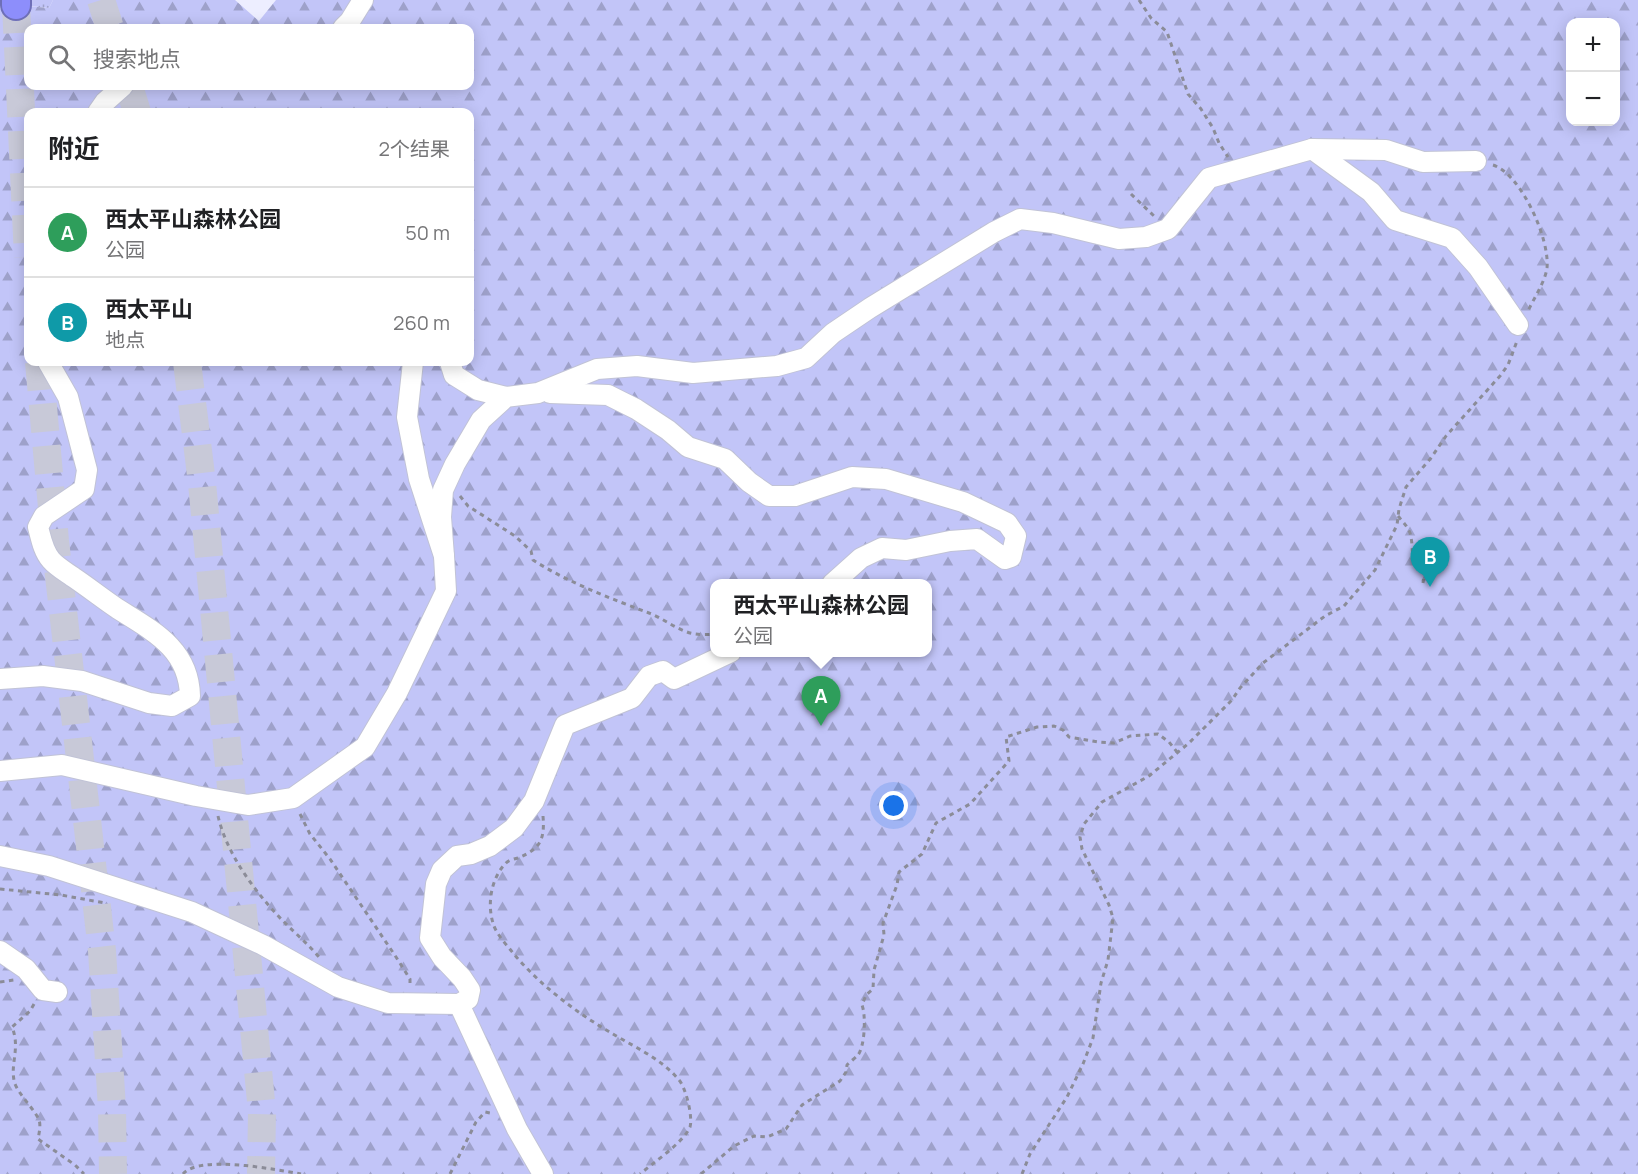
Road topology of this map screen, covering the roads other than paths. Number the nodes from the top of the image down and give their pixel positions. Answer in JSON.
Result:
{"nodes":[{"id":1,"x":363,"y":0,"type":"edge"},
{"id":2,"x":347,"y":24,"type":"edge"},
{"id":3,"x":118,"y":90,"type":"edge"},
{"id":4,"x":101,"y":108,"type":"edge"},
{"id":5,"x":1312,"y":150,"type":"junction"},
{"id":6,"x":1476,"y":161,"type":"road end"},
{"id":7,"x":1518,"y":325,"type":"road end"},
{"id":8,"x":50,"y":366,"type":"edge"},
{"id":9,"x":412,"y":366,"type":"edge"},
{"id":10,"x":451,"y":366,"type":"edge"},
{"id":11,"x":538,"y":393,"type":"junction"},
{"id":12,"x":506,"y":397,"type":"junction"},
{"id":13,"x":444,"y":556,"type":"junction"},
{"id":14,"x":838,"y":579,"type":"edge"},
{"id":15,"x":720,"y":657,"type":"edge"},
{"id":16,"x":0,"y":679,"type":"edge"},
{"id":17,"x":0,"y":771,"type":"edge"},
{"id":18,"x":0,"y":856,"type":"edge"},
{"id":19,"x":0,"y":951,"type":"edge"},
{"id":20,"x":50,"y":991,"type":"road end"},
{"id":21,"x":459,"y":1004,"type":"junction"},
{"id":22,"x":543,"y":1174,"type":"edge"}],
"edges":[{"from":1,"to":2,"type":"lane"},
{"from":3,"to":4,"type":"lane"},
{"from":5,"to":6,"type":"lane"},
{"from":5,"to":7,"type":"lane"},
{"from":5,"to":11,"type":"lane"},
{"from":8,"to":16,"type":"lane"},
{"from":9,"to":13,"type":"lane"},
{"from":10,"to":12,"type":"lane"},
{"from":11,"to":12,"type":"lane"},
{"from":11,"to":14,"type":"lane"},
{"from":12,"to":13,"type":"lane"},
{"from":13,"to":17,"type":"lane"},
{"from":15,"to":21,"type":"lane"},
{"from":18,"to":21,"type":"lane"},
{"from":19,"to":20,"type":"lane"},
{"from":21,"to":22,"type":"lane"}]}
